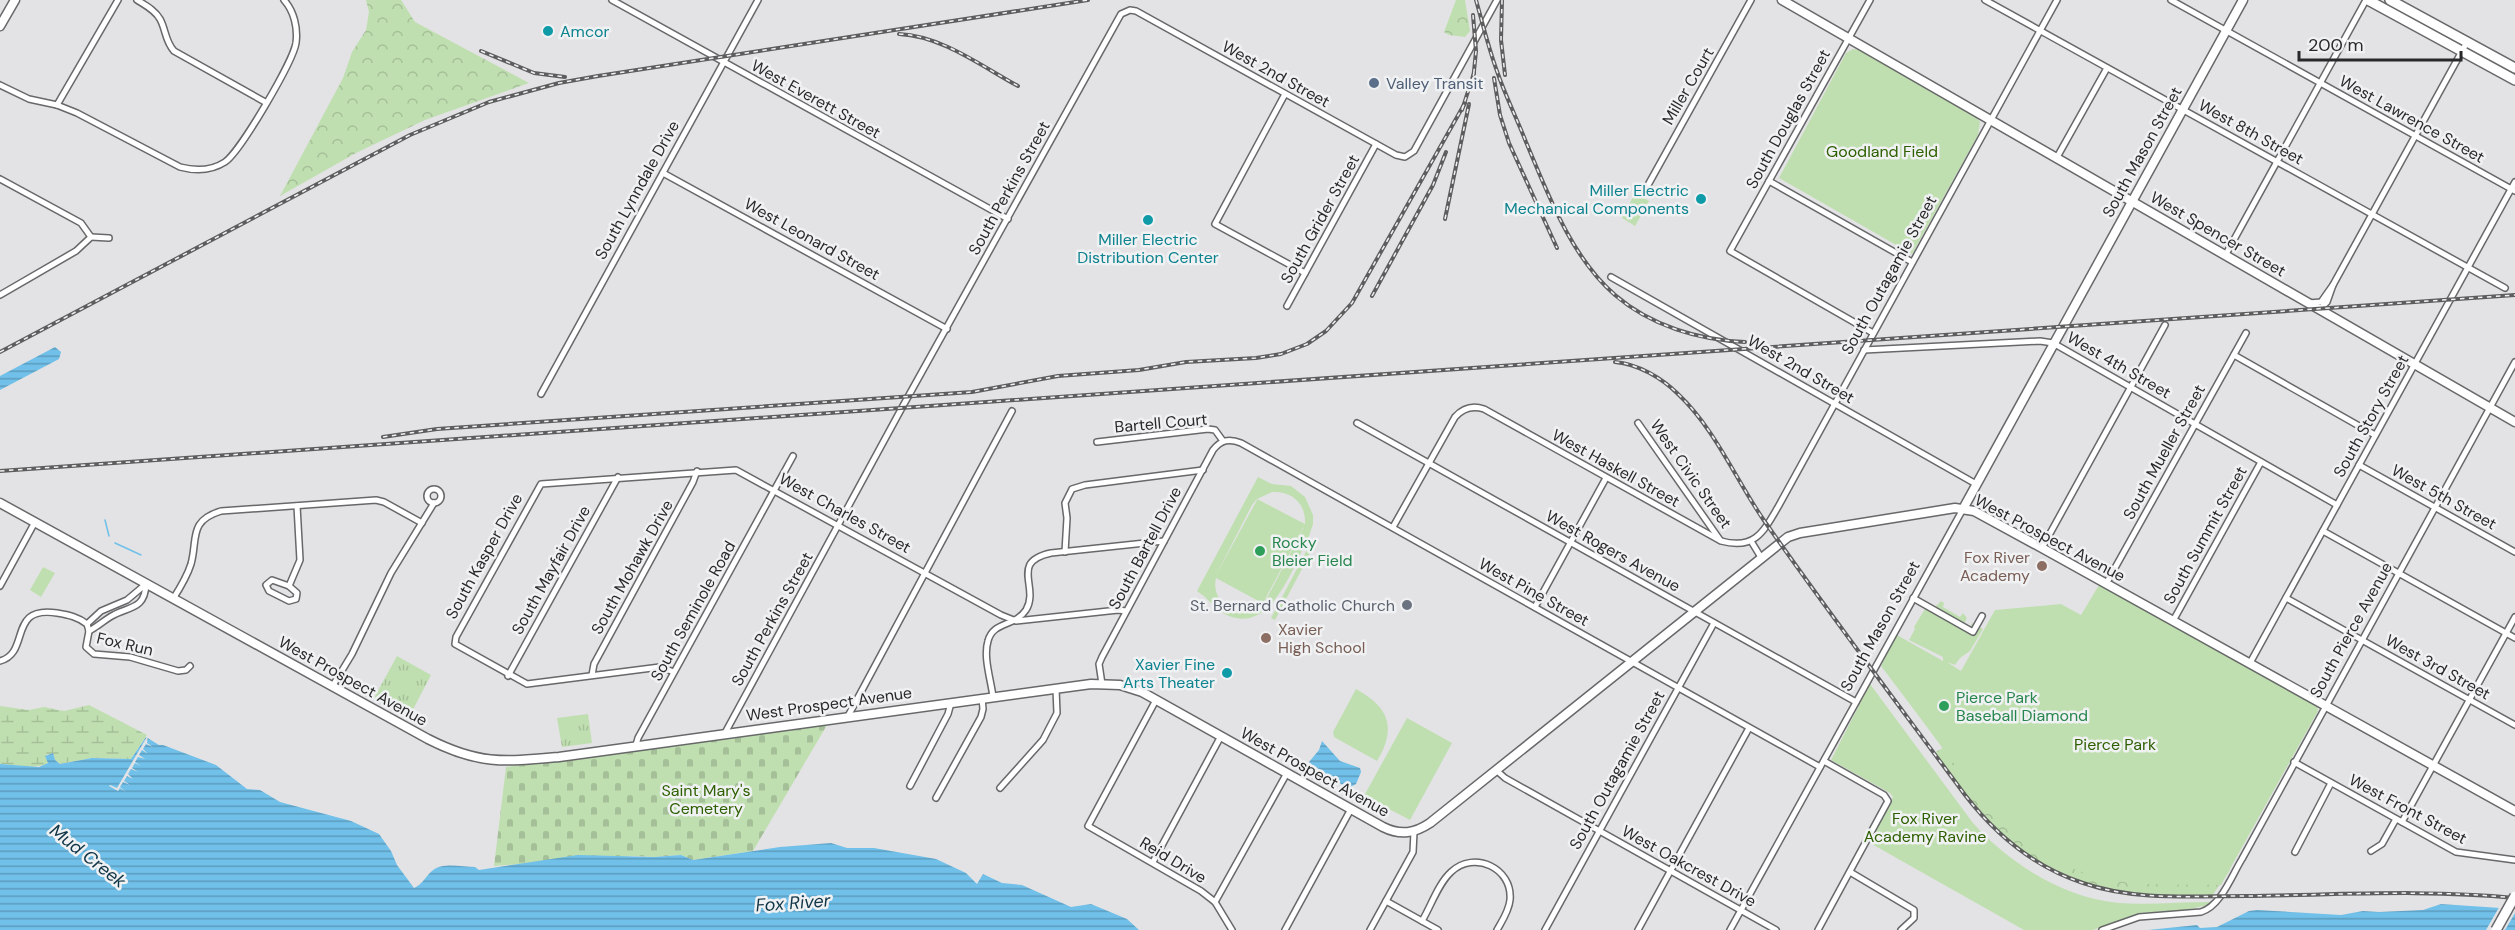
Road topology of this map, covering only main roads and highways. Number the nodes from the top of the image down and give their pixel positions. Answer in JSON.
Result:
{"nodes":[{"id":1,"x":15,"y":0,"type":"edge"},
{"id":2,"x":1782,"y":0,"type":"edge"},
{"id":3,"x":2242,"y":0,"type":"edge"},
{"id":4,"x":2367,"y":0,"type":"edge"},
{"id":5,"x":2390,"y":0,"type":"edge"},
{"id":6,"x":0,"y":26,"type":"edge"},
{"id":7,"x":2465,"y":46,"type":"junction"},
{"id":8,"x":2515,"y":68,"type":"edge"},
{"id":9,"x":2515,"y":80,"type":"edge"},
{"id":10,"x":2132,"y":202,"type":"junction"},
{"id":11,"x":2515,"y":422,"type":"edge"},
{"id":12,"x":0,"y":503,"type":"edge"},
{"id":13,"x":1963,"y":508,"type":"junction"},
{"id":14,"x":2515,"y":811,"type":"edge"},
{"id":15,"x":2515,"y":896,"type":"edge"},
{"id":16,"x":2496,"y":930,"type":"edge"}],
"edges":[{"from":1,"to":6,"type":"main road"},
{"from":2,"to":10,"type":"main road","name":"West Spencer Street"},
{"from":3,"to":10,"type":"main road","name":"South Mason Street"},
{"from":4,"to":7,"type":"main road"},
{"from":5,"to":7,"type":"main road"},
{"from":7,"to":8,"type":"main road"},
{"from":7,"to":9,"type":"main road"},
{"from":10,"to":11,"type":"main road","name":"West Spencer Street"},
{"from":10,"to":13,"type":"main road","name":"South Mason Street"},
{"from":12,"to":13,"type":"main road","name":"West Prospect Avenue"},
{"from":13,"to":14,"type":"main road","name":"West Prospect Avenue"},
{"from":15,"to":16,"type":"main road","bridge":true}]}
